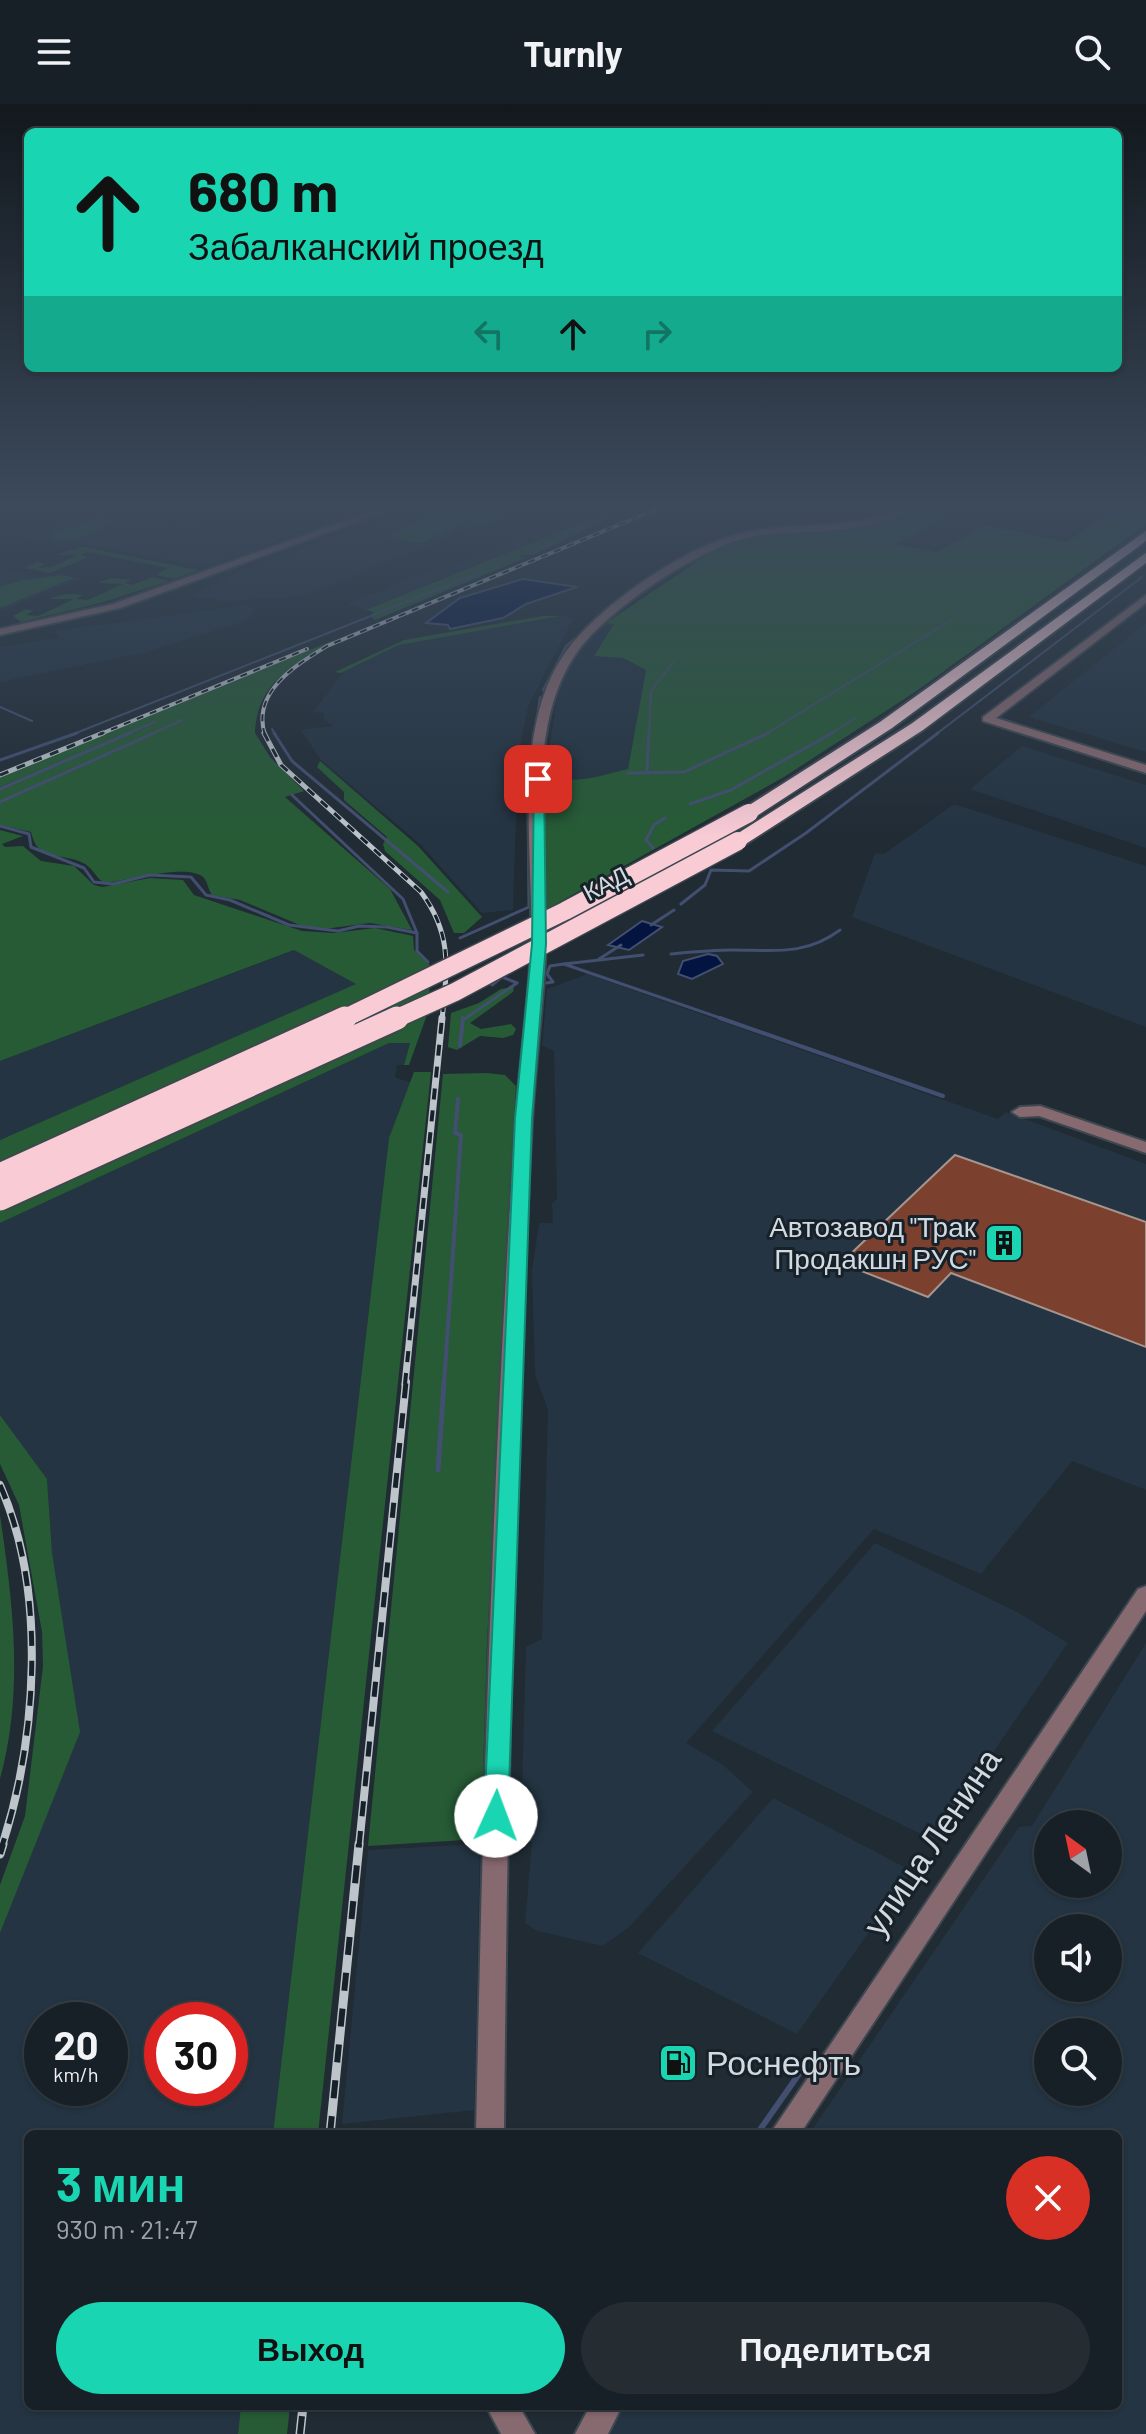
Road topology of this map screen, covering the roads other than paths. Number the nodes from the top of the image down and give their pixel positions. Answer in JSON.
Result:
{"nodes":[{"id":1,"x":64,"y":618,"type":"edge"},
{"id":2,"x":609,"y":618,"type":"edge"},
{"id":3,"x":1033,"y":618,"type":"edge"},
{"id":4,"x":1065,"y":618,"type":"edge"},
{"id":5,"x":1120,"y":618,"type":"edge"},
{"id":6,"x":1130,"y":618,"type":"edge"},
{"id":7,"x":0,"y":632,"type":"edge"},
{"id":8,"x":1146,"y":766,"type":"edge"},
{"id":9,"x":1020,"y":1112,"type":"dead end"},
{"id":10,"x":1146,"y":1148,"type":"edge"},
{"id":11,"x":0,"y":1175,"type":"edge"},
{"id":12,"x":0,"y":1199,"type":"edge"},
{"id":13,"x":1146,"y":1594,"type":"edge"},
{"id":14,"x":490,"y":2130,"type":"edge"},
{"id":15,"x":787,"y":2130,"type":"edge"},
{"id":16,"x":504,"y":2410,"type":"edge"},
{"id":17,"x":605,"y":2410,"type":"edge"},
{"id":18,"x":519,"y":2434,"type":"edge"},
{"id":19,"x":591,"y":2434,"type":"edge"}],
"edges":[{"from":1,"to":7,"type":"street"},
{"from":2,"to":14,"type":"street"},
{"from":3,"to":11,"type":"highway","name":"КАД","bridge":true},
{"from":4,"to":12,"type":"highway","name":"КАД","bridge":true},
{"from":5,"to":8,"type":"street"},
{"from":6,"to":8,"type":"street"},
{"from":9,"to":10,"type":"street"},
{"from":13,"to":15,"type":"street","name":"улица Ленина"},
{"from":16,"to":18,"type":"street"},
{"from":17,"to":19,"type":"street"}]}
